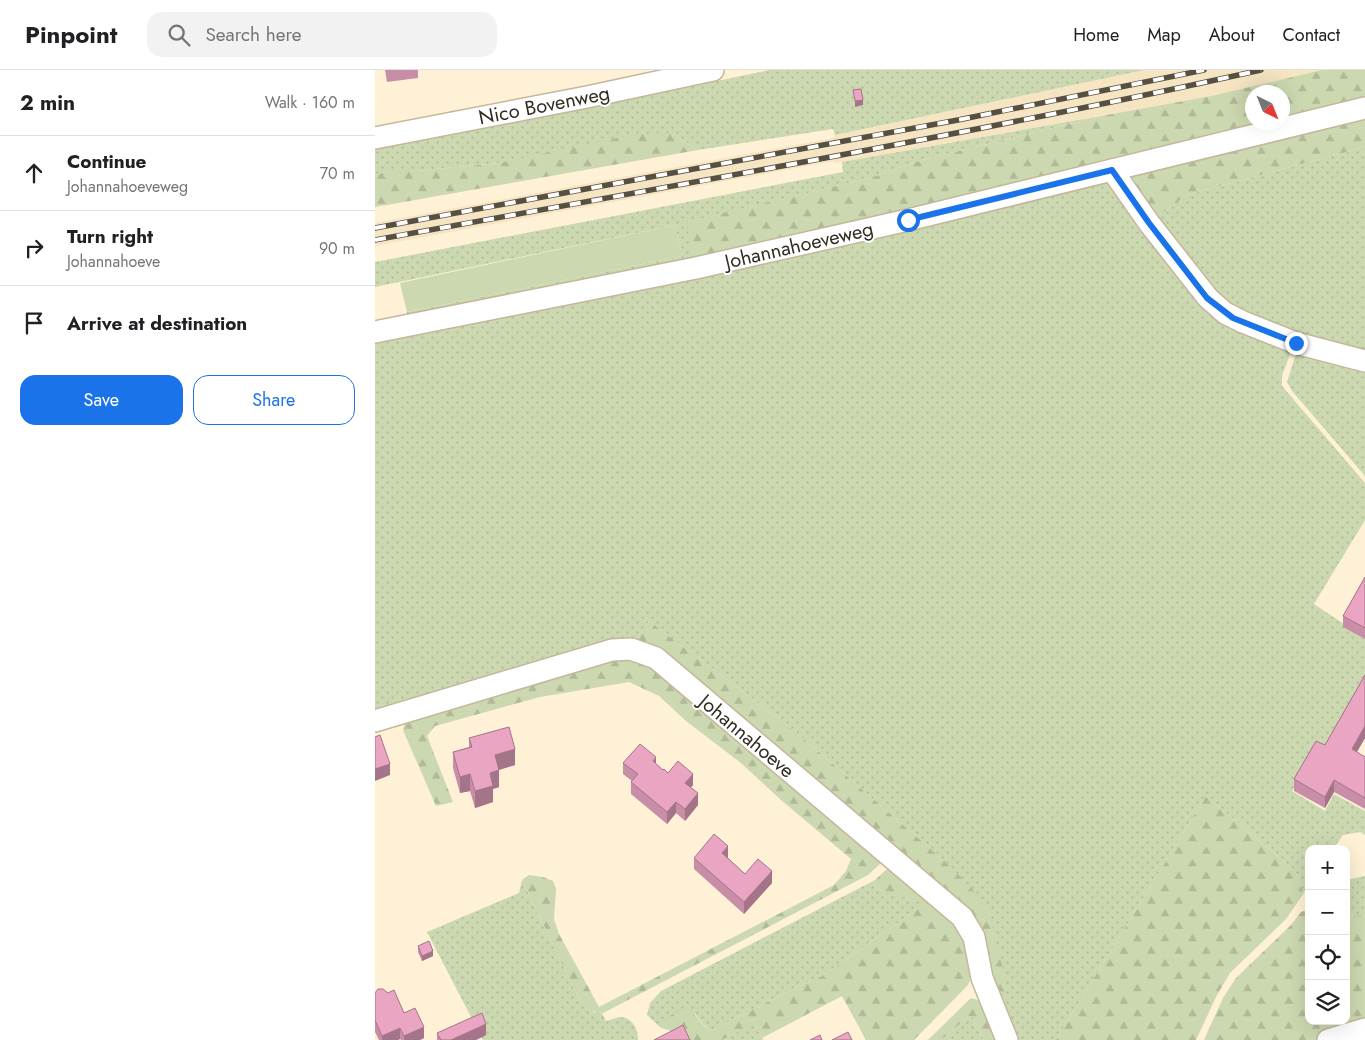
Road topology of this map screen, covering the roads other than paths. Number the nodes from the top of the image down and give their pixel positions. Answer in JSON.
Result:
{"nodes":[{"id":1,"x":713,"y":70,"type":"edge"},
{"id":2,"x":1365,"y":108,"type":"edge"},
{"id":3,"x":375,"y":138,"type":"edge"},
{"id":4,"x":1112,"y":170,"type":"junction"},
{"id":5,"x":375,"y":332,"type":"edge"},
{"id":6,"x":1365,"y":361,"type":"edge"},
{"id":7,"x":375,"y":721,"type":"edge"},
{"id":8,"x":1365,"y":1029,"type":"edge"},
{"id":9,"x":1007,"y":1040,"type":"edge"},
{"id":10,"x":1328,"y":1040,"type":"edge"}],
"edges":[{"from":1,"to":3,"type":"street","name":"Nico Bovenweg"},
{"from":2,"to":4,"type":"street","name":"Johannahoeveweg"},
{"from":4,"to":5,"type":"street","name":"Johannahoeveweg"},
{"from":4,"to":6,"type":"street"},
{"from":7,"to":9,"type":"street","name":"Johannahoeve"},
{"from":8,"to":10,"type":"street"}]}
